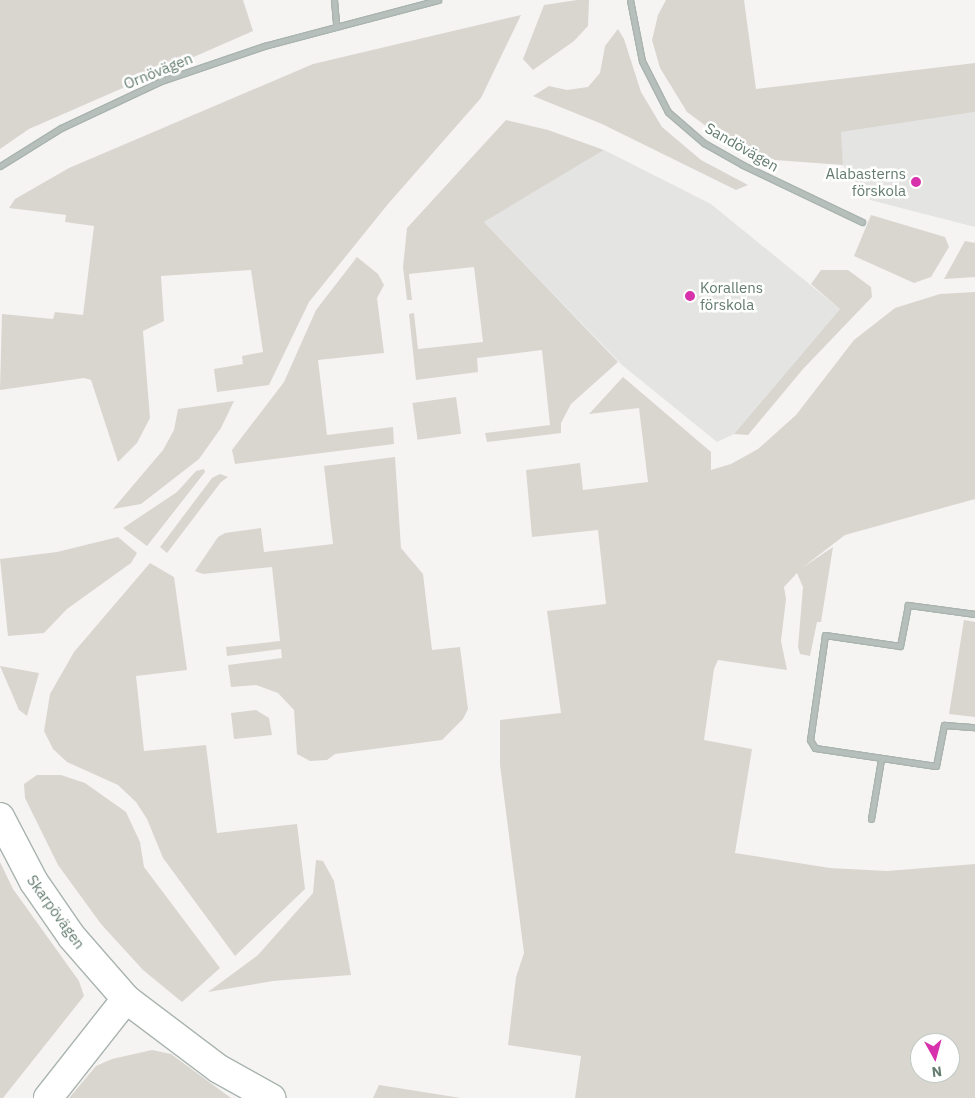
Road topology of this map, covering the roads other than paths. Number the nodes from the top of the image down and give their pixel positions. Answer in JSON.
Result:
{"nodes":[{"id":1,"x":334,"y":0,"type":"edge"},
{"id":2,"x":438,"y":0,"type":"edge"},
{"id":3,"x":630,"y":0,"type":"edge"},
{"id":4,"x":336,"y":25,"type":"junction"},
{"id":5,"x":0,"y":166,"type":"edge"},
{"id":6,"x":862,"y":222,"type":"dead end"},
{"id":7,"x":975,"y":614,"type":"edge"},
{"id":8,"x":975,"y":727,"type":"edge"},
{"id":9,"x":881,"y":759,"type":"junction"},
{"id":10,"x":0,"y":816,"type":"edge"},
{"id":11,"x":871,"y":819,"type":"dead end"},
{"id":12,"x":126,"y":999,"type":"junction"},
{"id":13,"x":48,"y":1098,"type":"edge"},
{"id":14,"x":271,"y":1098,"type":"edge"}],
"edges":[{"from":1,"to":4,"type":"street"},
{"from":2,"to":4,"type":"street","name":"Ornövägen"},
{"from":3,"to":6,"type":"street","name":"Sandövägen"},
{"from":4,"to":5,"type":"street","name":"Ornövägen"},
{"from":7,"to":9,"type":"street"},
{"from":8,"to":9,"type":"street"},
{"from":9,"to":11,"type":"street"},
{"from":10,"to":12,"type":"street","name":"Skarpövägen"},
{"from":12,"to":13,"type":"street"},
{"from":12,"to":14,"type":"street","name":"Skarpövägen"}]}
